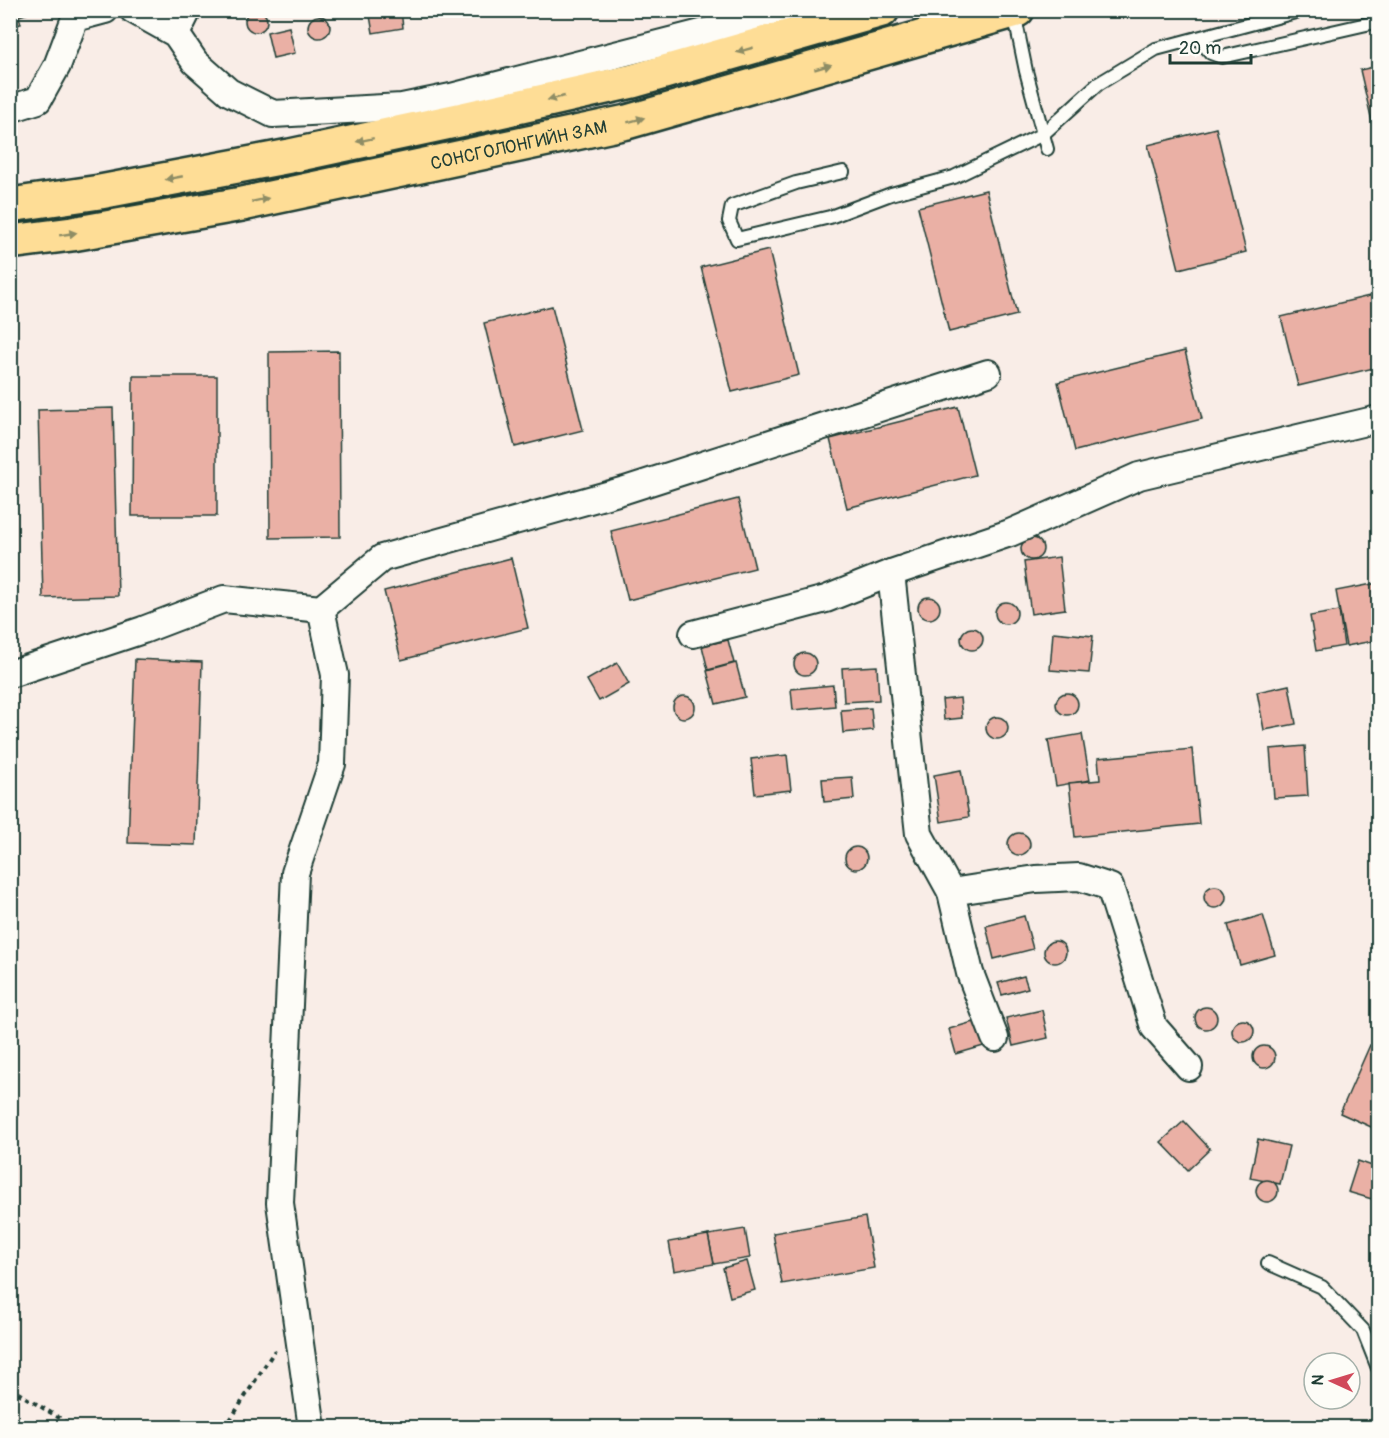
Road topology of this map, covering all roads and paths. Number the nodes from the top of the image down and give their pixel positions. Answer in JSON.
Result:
{"nodes":[{"id":1,"x":105,"y":10,"type":"edge"},
{"id":2,"x":133,"y":10,"type":"edge"},
{"id":3,"x":188,"y":10,"type":"edge"},
{"id":4,"x":780,"y":10,"type":"edge"},
{"id":5,"x":882,"y":10,"type":"edge"},
{"id":6,"x":1304,"y":10,"type":"edge"},
{"id":7,"x":1376,"y":10,"type":"edge"},
{"id":8,"x":1016,"y":11,"type":"edge"},
{"id":9,"x":739,"y":17,"type":"edge"},
{"id":10,"x":176,"y":34,"type":"junction"},
{"id":11,"x":1198,"y":38,"type":"junction"},
{"id":12,"x":10,"y":109,"type":"edge"},
{"id":13,"x":455,"y":109,"type":"junction"},
{"id":14,"x":1043,"y":134,"type":"junction"},
{"id":15,"x":1047,"y":149,"type":"dead end"},
{"id":16,"x":843,"y":172,"type":"dead end"},
{"id":17,"x":10,"y":204,"type":"edge"},
{"id":18,"x":10,"y":242,"type":"edge"},
{"id":19,"x":988,"y":373,"type":"dead end"},
{"id":20,"x":1378,"y":419,"type":"edge"},
{"id":21,"x":891,"y":573,"type":"junction"},
{"id":22,"x":321,"y":609,"type":"junction"},
{"id":23,"x":693,"y":634,"type":"dead end"},
{"id":24,"x":10,"y":674,"type":"edge"},
{"id":25,"x":951,"y":892,"type":"junction"},
{"id":26,"x":995,"y":1038,"type":"dead end"},
{"id":27,"x":1189,"y":1067,"type":"dead end"},
{"id":28,"x":1268,"y":1263,"type":"dead end"},
{"id":29,"x":296,"y":1317,"type":"junction"},
{"id":30,"x":1378,"y":1368,"type":"edge"},
{"id":31,"x":10,"y":1388,"type":"edge"},
{"id":32,"x":76,"y":1428,"type":"edge"},
{"id":33,"x":225,"y":1428,"type":"edge"},
{"id":34,"x":312,"y":1428,"type":"edge"}],
"edges":[{"from":1,"to":12,"type":"street"},
{"from":2,"to":10,"type":"street"},
{"from":3,"to":10,"type":"street"},
{"from":4,"to":9,"type":"street"},
{"from":5,"to":13,"type":"main road","name":"СОНСГОЛОНГИЙН ЗАМ","one_way":true},
{"from":6,"to":11,"type":"lane"},
{"from":7,"to":11,"type":"lane"},
{"from":8,"to":14,"type":"lane"},
{"from":18,"to":8,"type":"main road","name":"СОНСГОЛОНГИЙН ЗАМ","one_way":true},
{"from":9,"to":13,"type":"street"},
{"from":10,"to":13,"type":"street"},
{"from":11,"to":14,"type":"lane"},
{"from":13,"to":17,"type":"main road","name":"СОНСГОЛОНГИЙН ЗАМ","one_way":true},
{"from":14,"to":15,"type":"lane"},
{"from":14,"to":16,"type":"lane"},
{"from":19,"to":22,"type":"street"},
{"from":20,"to":21,"type":"street"},
{"from":21,"to":23,"type":"street"},
{"from":21,"to":25,"type":"street"},
{"from":22,"to":24,"type":"street"},
{"from":22,"to":29,"type":"street"},
{"from":25,"to":26,"type":"street"},
{"from":25,"to":27,"type":"street"},
{"from":28,"to":30,"type":"lane"},
{"from":29,"to":33,"type":"path"},
{"from":29,"to":34,"type":"street"},
{"from":31,"to":32,"type":"path"}]}
